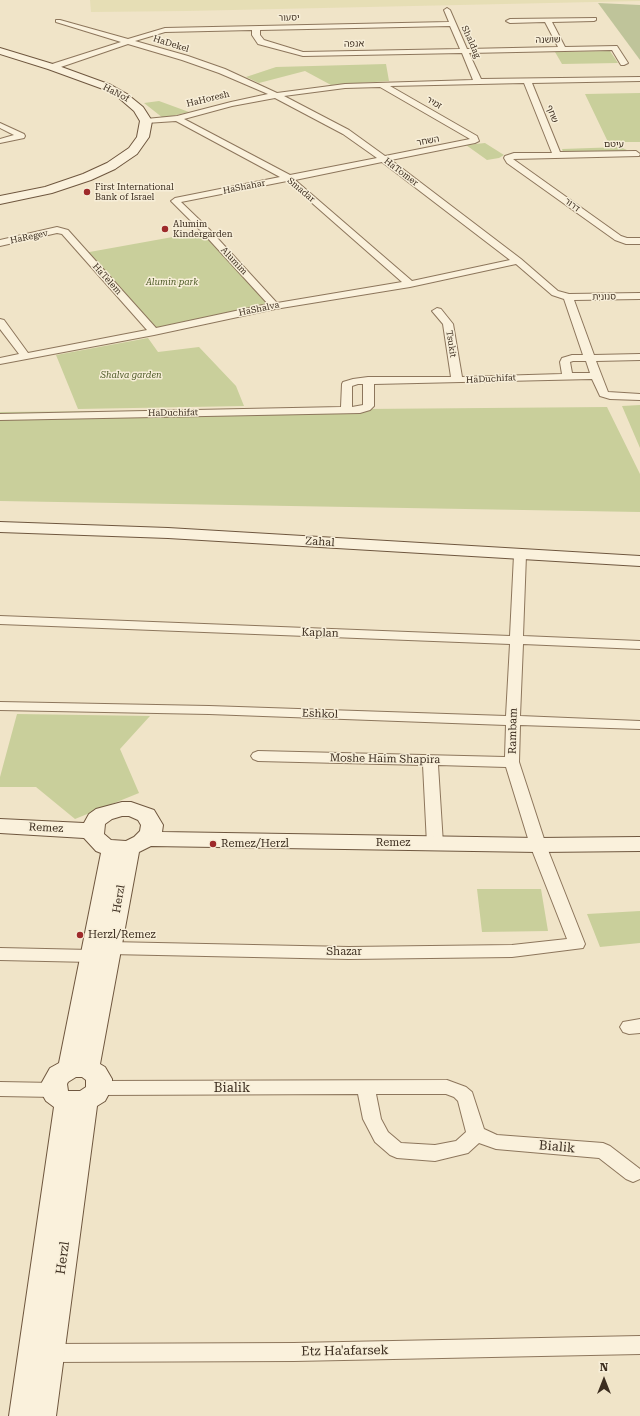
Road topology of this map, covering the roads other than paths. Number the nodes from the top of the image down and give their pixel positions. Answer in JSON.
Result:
{"nodes":[{"id":1,"x":447,"y":10,"type":"dead end"},
{"id":2,"x":594,"y":19,"type":"dead end"},
{"id":3,"x":547,"y":20,"type":"junction"},
{"id":4,"x":58,"y":21,"type":"dead end"},
{"id":5,"x":510,"y":21,"type":"dead end"},
{"id":6,"x":452,"y":24,"type":"junction"},
{"id":7,"x":256,"y":28,"type":"junction"},
{"id":8,"x":128,"y":41,"type":"junction"},
{"id":9,"x":563,"y":49,"type":"junction"},
{"id":10,"x":0,"y":51,"type":"edge"},
{"id":11,"x":465,"y":52,"type":"junction"},
{"id":12,"x":624,"y":63,"type":"dead end"},
{"id":13,"x":52,"y":67,"type":"junction"},
{"id":14,"x":640,"y":79,"type":"edge"},
{"id":15,"x":527,"y":81,"type":"junction"},
{"id":16,"x":478,"y":82,"type":"junction"},
{"id":17,"x":381,"y":84,"type":"junction"},
{"id":18,"x":276,"y":95,"type":"junction"},
{"id":19,"x":177,"y":118,"type":"junction"},
{"id":20,"x":146,"y":120,"type":"junction"},
{"id":21,"x":0,"y":125,"type":"edge"},
{"id":22,"x":0,"y":141,"type":"edge"},
{"id":23,"x":475,"y":141,"type":"joint"},
{"id":24,"x":621,"y":145,"type":"dead end"},
{"id":25,"x":557,"y":149,"type":"junction"},
{"id":26,"x":508,"y":158,"type":"joint"},
{"id":27,"x":638,"y":159,"type":"edge"},
{"id":28,"x":385,"y":160,"type":"junction"},
{"id":29,"x":288,"y":178,"type":"junction"},
{"id":30,"x":0,"y":200,"type":"edge"},
{"id":31,"x":175,"y":201,"type":"joint"},
{"id":32,"x":57,"y":230,"type":"joint"},
{"id":33,"x":640,"y":241,"type":"edge"},
{"id":34,"x":0,"y":243,"type":"edge"},
{"id":35,"x":518,"y":261,"type":"junction"},
{"id":36,"x":410,"y":284,"type":"junction"},
{"id":37,"x":640,"y":296,"type":"edge"},
{"id":38,"x":568,"y":297,"type":"junction"},
{"id":39,"x":275,"y":306,"type":"junction"},
{"id":40,"x":437,"y":311,"type":"dead end"},
{"id":41,"x":0,"y":322,"type":"edge"},
{"id":42,"x":154,"y":332,"type":"junction"},
{"id":43,"x":25,"y":356,"type":"junction"},
{"id":44,"x":640,"y":357,"type":"edge"},
{"id":45,"x":589,"y":358,"type":"junction"},
{"id":46,"x":0,"y":361,"type":"edge"},
{"id":47,"x":567,"y":376,"type":"junction"},
{"id":48,"x":595,"y":376,"type":"junction"},
{"id":49,"x":368,"y":380,"type":"junction"},
{"id":50,"x":457,"y":380,"type":"junction"},
{"id":51,"x":640,"y":397,"type":"edge"},
{"id":52,"x":346,"y":410,"type":"junction"},
{"id":53,"x":0,"y":417,"type":"edge"},
{"id":54,"x":0,"y":527,"type":"edge"},
{"id":55,"x":520,"y":555,"type":"junction"},
{"id":56,"x":640,"y":560,"type":"edge"},
{"id":57,"x":0,"y":620,"type":"edge"},
{"id":58,"x":516,"y":640,"type":"junction"},
{"id":59,"x":640,"y":645,"type":"edge"},
{"id":60,"x":0,"y":706,"type":"edge"},
{"id":61,"x":512,"y":721,"type":"junction"},
{"id":62,"x":640,"y":725,"type":"edge"},
{"id":63,"x":258,"y":756,"type":"dead end"},
{"id":64,"x":430,"y":759,"type":"junction"},
{"id":65,"x":512,"y":762,"type":"junction"},
{"id":66,"x":0,"y":826,"type":"edge"},
{"id":67,"x":92,"y":831,"type":"junction"},
{"id":68,"x":640,"y":834,"type":"edge"},
{"id":69,"x":434,"y":839,"type":"junction"},
{"id":70,"x":135,"y":840,"type":"junction"},
{"id":71,"x":537,"y":840,"type":"junction"},
{"id":72,"x":640,"y":844,"type":"edge"},
{"id":73,"x":577,"y":944,"type":"joint"},
{"id":74,"x":101,"y":952,"type":"junction"},
{"id":75,"x":0,"y":954,"type":"edge"},
{"id":76,"x":77,"y":1086,"type":"junction"},
{"id":77,"x":366,"y":1087,"type":"junction"},
{"id":78,"x":0,"y":1089,"type":"edge"},
{"id":79,"x":476,"y":1134,"type":"junction"},
{"id":80,"x":633,"y":1174,"type":"dead end"},
{"id":81,"x":640,"y":1345,"type":"edge"},
{"id":82,"x":50,"y":1353,"type":"junction"},
{"id":83,"x":24,"y":1416,"type":"edge"},
{"id":84,"x":42,"y":1416,"type":"edge"}],
"edges":[{"from":1,"to":6,"type":"street","name":"Shaldag"},
{"from":2,"to":3,"type":"street"},
{"from":3,"to":5,"type":"street"},
{"from":3,"to":9,"type":"street"},
{"from":4,"to":8,"type":"street","name":"HaDekel"},
{"from":6,"to":7,"type":"street","name":"יסעור"},
{"from":6,"to":11,"type":"street","name":"Shaldag"},
{"from":7,"to":8,"type":"street","name":"יסעור"},
{"from":7,"to":11,"type":"street","name":"אנפה"},
{"from":8,"to":13,"type":"street","name":"יסעור"},
{"from":8,"to":18,"type":"street","name":"HaDekel"},
{"from":9,"to":11,"type":"street","name":"שושנה"},
{"from":9,"to":12,"type":"street","name":"שושנה"},
{"from":10,"to":13,"type":"street","name":"HaNof"},
{"from":11,"to":16,"type":"street","name":"Shaldag"},
{"from":13,"to":20,"type":"street","name":"HaNof"},
{"from":14,"to":15,"type":"street","name":"HaHoresh"},
{"from":15,"to":16,"type":"street","name":"HaHoresh"},
{"from":15,"to":25,"type":"street","name":"שחף"},
{"from":16,"to":17,"type":"street","name":"HaHoresh"},
{"from":17,"to":18,"type":"street","name":"HaHoresh"},
{"from":17,"to":23,"type":"street","name":"זמיר"},
{"from":18,"to":19,"type":"street","name":"HaHoresh"},
{"from":18,"to":28,"type":"street","name":"HaTomer"},
{"from":19,"to":20,"type":"street","name":"HaHoresh"},
{"from":19,"to":29,"type":"street","name":"Smadar"},
{"from":20,"to":30,"type":"street"},
{"from":21,"to":22,"type":"street"},
{"from":23,"to":28,"type":"street","name":"השחר"},
{"from":24,"to":27,"type":"street","name":"עיטם"},
{"from":25,"to":26,"type":"street","name":"עיטם"},
{"from":25,"to":27,"type":"street","name":"עיטם"},
{"from":26,"to":33,"type":"street","name":"דרור"},
{"from":28,"to":29,"type":"street","name":"HaShahar"},
{"from":28,"to":35,"type":"street","name":"HaTomer"},
{"from":29,"to":31,"type":"street","name":"HaShahar"},
{"from":29,"to":36,"type":"street","name":"Smadar"},
{"from":31,"to":39,"type":"street","name":"Alumim"},
{"from":32,"to":34,"type":"street","name":"HaRegev"},
{"from":32,"to":42,"type":"street","name":"HaTelem"},
{"from":35,"to":36,"type":"street","name":"HaShalva"},
{"from":35,"to":38,"type":"street","name":"HaTomer"},
{"from":36,"to":39,"type":"street","name":"HaShalva"},
{"from":37,"to":38,"type":"street","name":"סנונית"},
{"from":38,"to":45,"type":"street"},
{"from":39,"to":42,"type":"street","name":"HaShalva"},
{"from":40,"to":50,"type":"street","name":"Tsukit"},
{"from":41,"to":43,"type":"street"},
{"from":42,"to":43,"type":"street","name":"HaShalva"},
{"from":43,"to":46,"type":"street","name":"HaShalva"},
{"from":44,"to":45,"type":"street"},
{"from":45,"to":47,"type":"street"},
{"from":45,"to":48,"type":"street"},
{"from":47,"to":48,"type":"street","name":"HaDuchifat"},
{"from":47,"to":50,"type":"street","name":"HaDuchifat"},
{"from":48,"to":51,"type":"street"},
{"from":49,"to":50,"type":"street","name":"HaDuchifat"},
{"from":49,"to":52,"type":"street","name":"HaDuchifat"},
{"from":49,"to":52,"type":"street","name":"HaDuchifat"},
{"from":52,"to":53,"type":"street","name":"HaDuchifat"},
{"from":54,"to":55,"type":"street","name":"Zahal"},
{"from":55,"to":56,"type":"street","name":"Zahal"},
{"from":55,"to":58,"type":"street","name":"Rambam"},
{"from":57,"to":58,"type":"street","name":"Kaplan"},
{"from":58,"to":59,"type":"street","name":"Kaplan"},
{"from":58,"to":61,"type":"street","name":"Rambam"},
{"from":60,"to":61,"type":"street","name":"Eshkol"},
{"from":61,"to":62,"type":"street","name":"Eshkol"},
{"from":61,"to":65,"type":"street","name":"Rambam"},
{"from":63,"to":64,"type":"street","name":"Moshe Haim Shapira"},
{"from":64,"to":65,"type":"street","name":"Moshe Haim Shapira"},
{"from":64,"to":69,"type":"street"},
{"from":65,"to":71,"type":"street","name":"Rambam"},
{"from":66,"to":67,"type":"street","name":"Remez"},
{"from":67,"to":70,"type":"street"},
{"from":67,"to":70,"type":"street"},
{"from":68,"to":71,"type":"street","name":"Remez"},
{"from":69,"to":70,"type":"street","name":"Remez"},
{"from":69,"to":71,"type":"street","name":"Remez"},
{"from":70,"to":74,"type":"street","name":"Herzl"},
{"from":71,"to":72,"type":"street","name":"Remez"},
{"from":71,"to":73,"type":"street","name":"Rambam"},
{"from":73,"to":74,"type":"street","name":"Shazar"},
{"from":74,"to":75,"type":"street","name":"Shazar"},
{"from":74,"to":76,"type":"street","name":"Herzl"},
{"from":76,"to":77,"type":"street","name":"Bialik"},
{"from":76,"to":78,"type":"street","name":"Bialik"},
{"from":76,"to":82,"type":"street","name":"Herzl"},
{"from":76,"to":83,"type":"street","name":"Herzl"},
{"from":77,"to":79,"type":"street","name":"Bialik"},
{"from":77,"to":79,"type":"street"},
{"from":79,"to":80,"type":"street","name":"Bialik"},
{"from":81,"to":82,"type":"street","name":"Etz Ha'afarsek"},
{"from":82,"to":84,"type":"street","name":"Herzl"}]}
